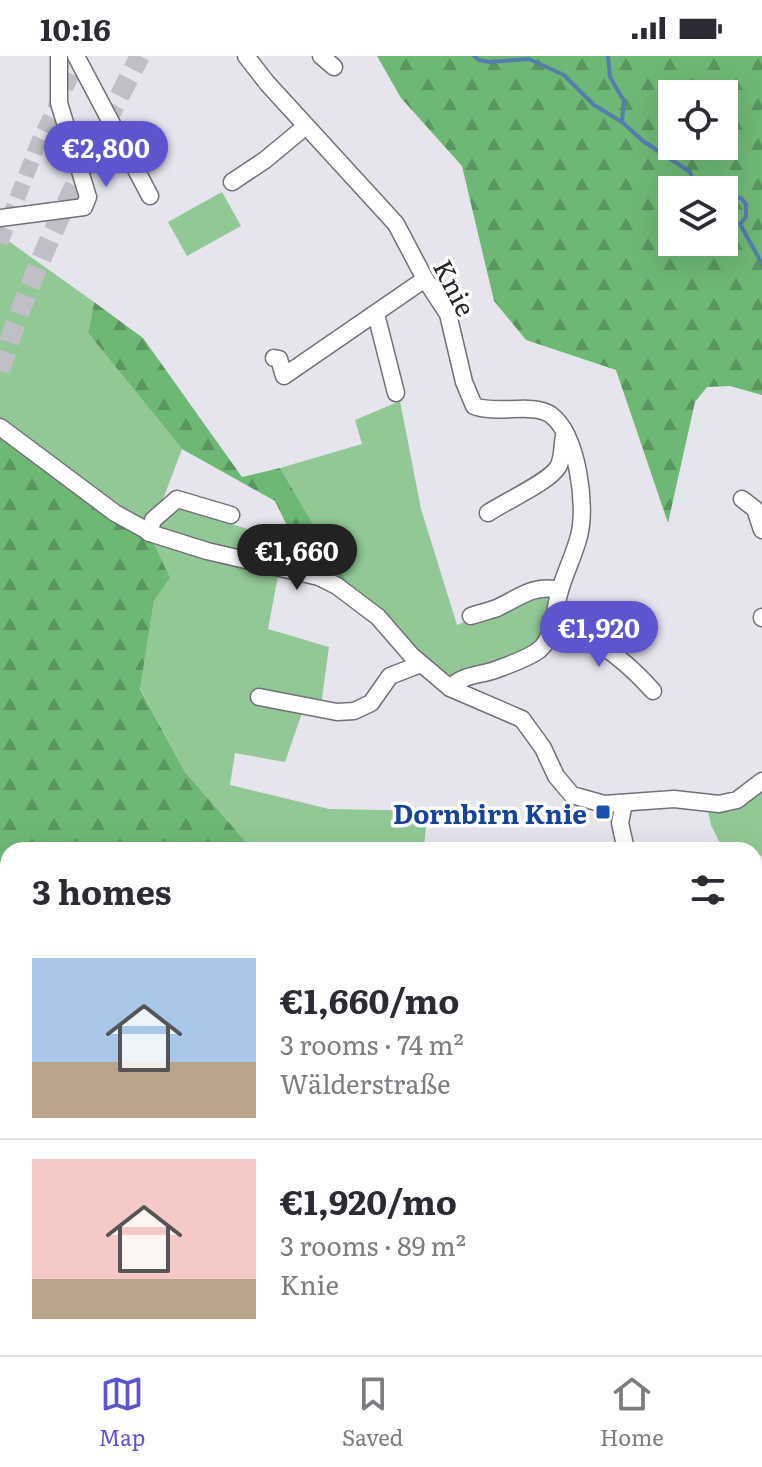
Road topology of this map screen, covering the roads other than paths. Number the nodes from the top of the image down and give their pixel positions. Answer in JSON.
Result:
{"nodes":[{"id":1,"x":59,"y":56,"type":"edge"},
{"id":2,"x":76,"y":56,"type":"edge"},
{"id":3,"x":246,"y":56,"type":"edge"},
{"id":4,"x":306,"y":126,"type":"junction"},
{"id":5,"x":232,"y":182,"type":"dead end"},
{"id":6,"x":150,"y":196,"type":"dead end"},
{"id":7,"x":0,"y":218,"type":"edge"},
{"id":8,"x":425,"y":279,"type":"junction"},
{"id":9,"x":376,"y":314,"type":"junction"},
{"id":10,"x":274,"y":358,"type":"dead end"},
{"id":11,"x":396,"y":393,"type":"dead end"},
{"id":12,"x":0,"y":427,"type":"edge"},
{"id":13,"x":564,"y":434,"type":"junction"},
{"id":14,"x":742,"y":499,"type":"dead end"},
{"id":15,"x":488,"y":513,"type":"dead end"},
{"id":16,"x":231,"y":515,"type":"dead end"},
{"id":17,"x":762,"y":530,"type":"edge"},
{"id":18,"x":149,"y":533,"type":"junction"},
{"id":19,"x":560,"y":590,"type":"junction"},
{"id":20,"x":471,"y":616,"type":"dead end"},
{"id":21,"x":549,"y":635,"type":"junction"},
{"id":22,"x":421,"y":664,"type":"junction"},
{"id":23,"x":450,"y":688,"type":"junction"},
{"id":24,"x":653,"y":691,"type":"dead end"},
{"id":25,"x":259,"y":697,"type":"dead end"},
{"id":26,"x":762,"y":781,"type":"edge"},
{"id":27,"x":624,"y":803,"type":"junction"},
{"id":28,"x":624,"y":842,"type":"edge"}],
"edges":[{"from":1,"to":7,"type":"street"},
{"from":2,"to":6,"type":"street"},
{"from":3,"to":4,"type":"street","name":"Knie"},
{"from":4,"to":5,"type":"street"},
{"from":4,"to":8,"type":"street","name":"Knie"},
{"from":8,"to":9,"type":"street"},
{"from":8,"to":13,"type":"street","name":"Knie"},
{"from":9,"to":10,"type":"street"},
{"from":9,"to":11,"type":"street"},
{"from":12,"to":18,"type":"street"},
{"from":13,"to":15,"type":"street"},
{"from":13,"to":19,"type":"street"},
{"from":14,"to":17,"type":"street"},
{"from":16,"to":18,"type":"street"},
{"from":18,"to":22,"type":"street"},
{"from":19,"to":20,"type":"street"},
{"from":19,"to":21,"type":"street"},
{"from":21,"to":23,"type":"street"},
{"from":21,"to":24,"type":"street"},
{"from":22,"to":23,"type":"street"},
{"from":22,"to":25,"type":"street"},
{"from":23,"to":27,"type":"street"},
{"from":26,"to":27,"type":"street"},
{"from":27,"to":28,"type":"street"}]}
